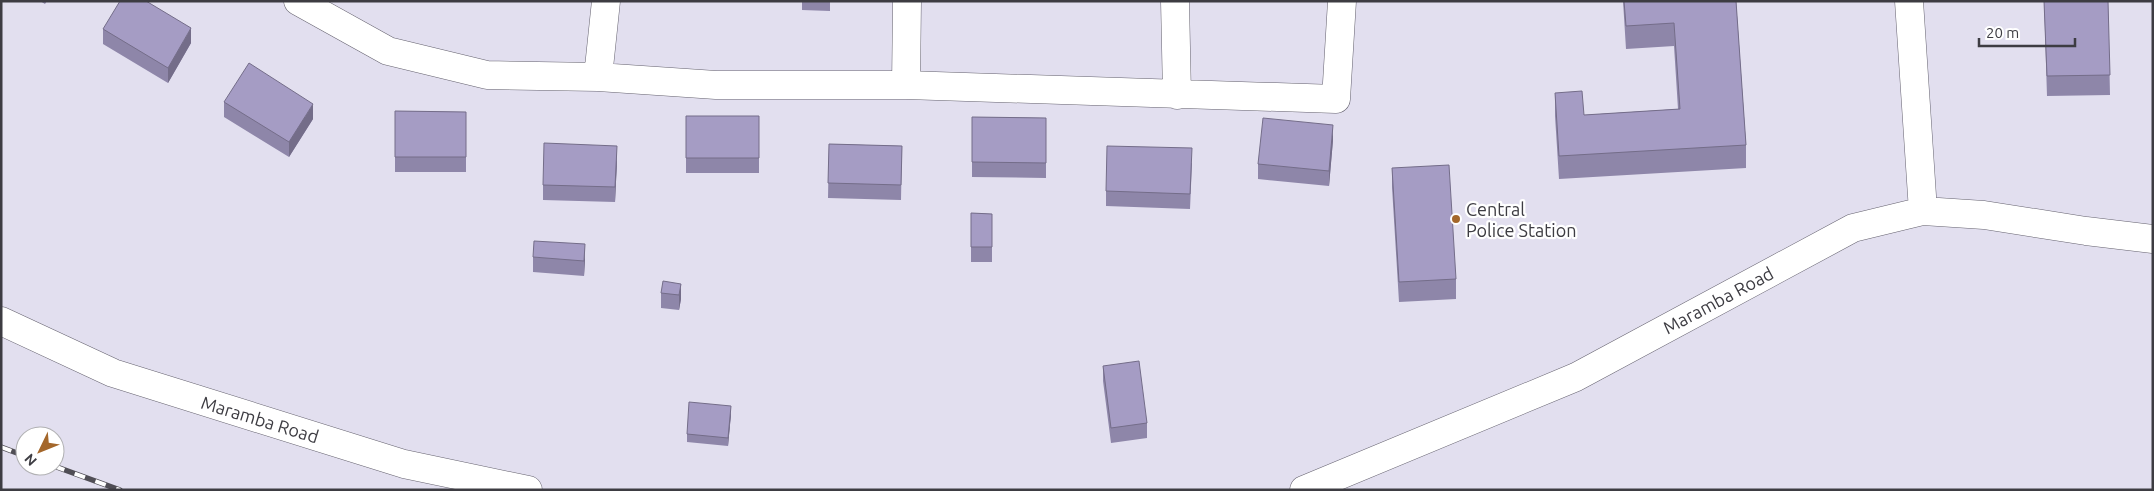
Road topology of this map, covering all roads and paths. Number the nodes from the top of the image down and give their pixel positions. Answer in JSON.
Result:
{"nodes":[{"id":1,"x":298,"y":1,"type":"edge"},
{"id":2,"x":606,"y":1,"type":"edge"},
{"id":3,"x":907,"y":1,"type":"edge"},
{"id":4,"x":1175,"y":1,"type":"edge"},
{"id":5,"x":1342,"y":1,"type":"edge"},
{"id":6,"x":1909,"y":1,"type":"edge"},
{"id":7,"x":321,"y":8,"type":"edge"},
{"id":8,"x":598,"y":77,"type":"junction"},
{"id":9,"x":906,"y":85,"type":"junction"},
{"id":10,"x":1177,"y":95,"type":"junction"},
{"id":11,"x":1923,"y":210,"type":"junction"},
{"id":12,"x":2153,"y":238,"type":"edge"},
{"id":13,"x":1,"y":321,"type":"edge"},
{"id":14,"x":528,"y":490,"type":"edge"},
{"id":15,"x":1304,"y":490,"type":"edge"}],
"edges":[{"from":1,"to":7,"type":"street"},
{"from":2,"to":8,"type":"street"},
{"from":3,"to":9,"type":"street"},
{"from":4,"to":10,"type":"street"},
{"from":5,"to":10,"type":"street"},
{"from":6,"to":11,"type":"street"},
{"from":7,"to":8,"type":"street"},
{"from":8,"to":9,"type":"street"},
{"from":9,"to":10,"type":"street"},
{"from":11,"to":12,"type":"street","name":"Maramba Road"},
{"from":11,"to":15,"type":"street","name":"Maramba Road"},
{"from":13,"to":14,"type":"street","name":"Maramba Road"}]}
